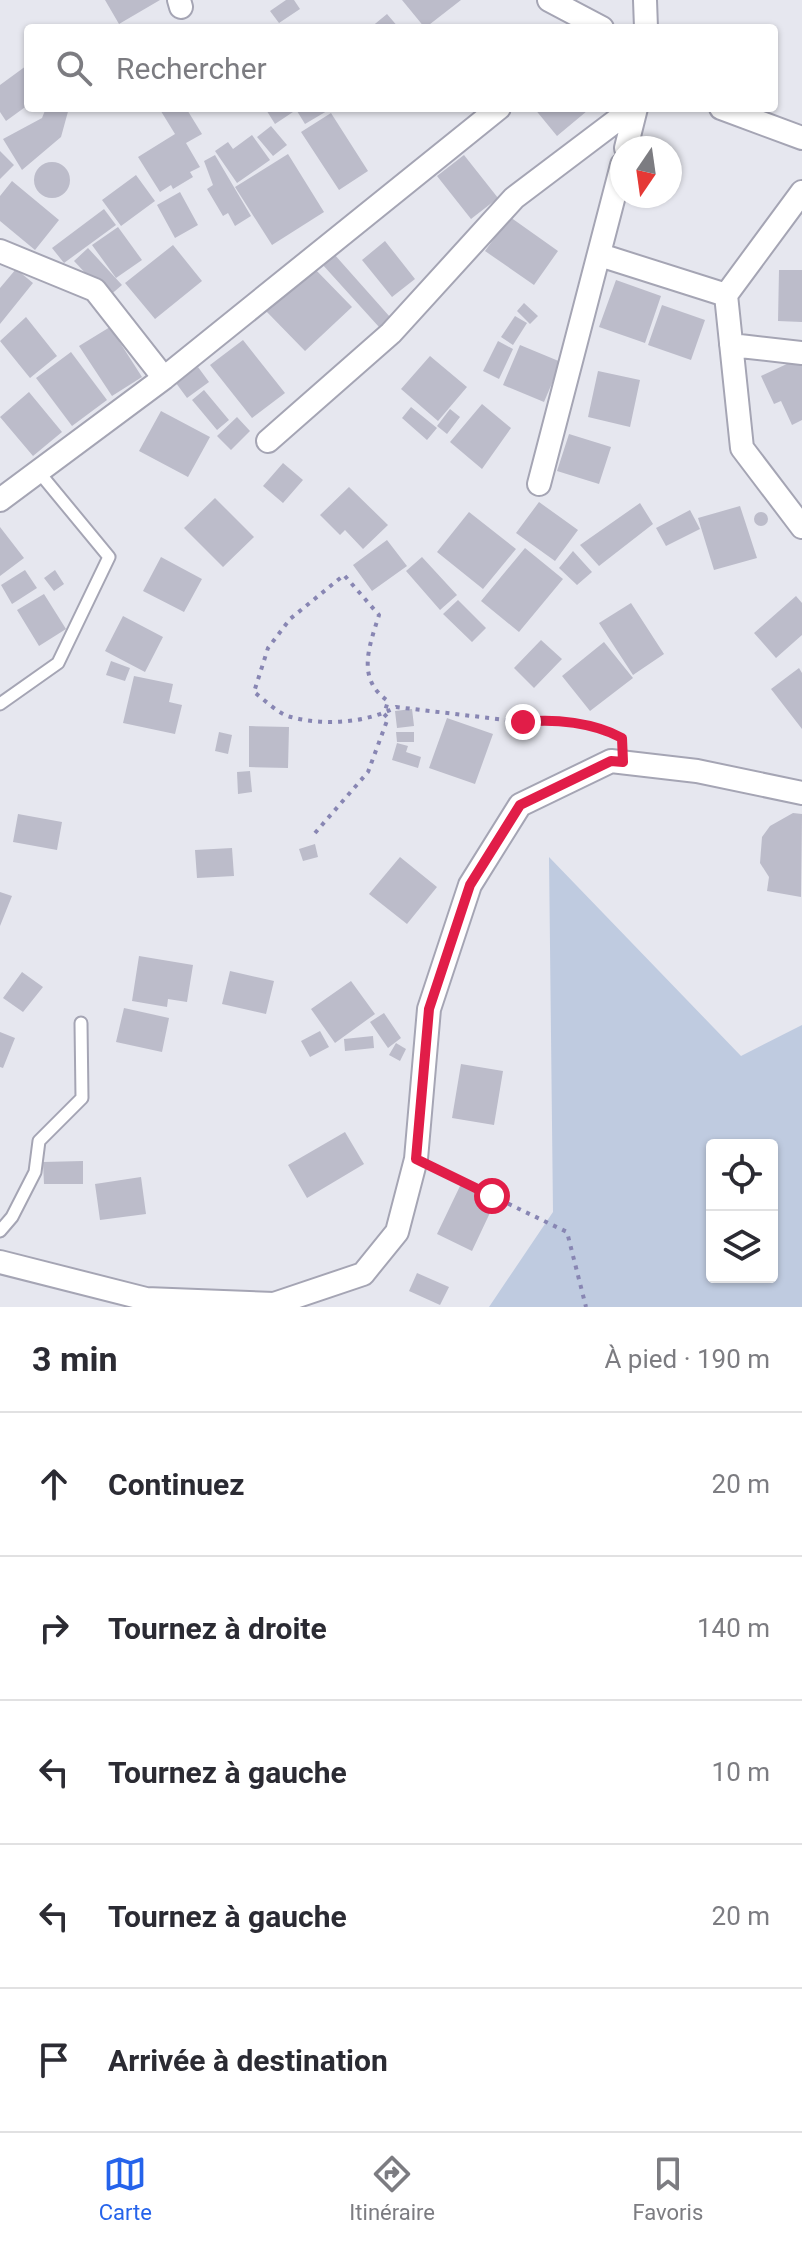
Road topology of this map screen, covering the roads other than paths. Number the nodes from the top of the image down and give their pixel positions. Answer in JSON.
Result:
{"nodes":[{"id":1,"x":549,"y":0,"type":"edge"},
{"id":2,"x":645,"y":0,"type":"edge"},
{"id":3,"x":594,"y":24,"type":"edge"},
{"id":4,"x":646,"y":24,"type":"edge"},
{"id":5,"x":494,"y":112,"type":"edge"},
{"id":6,"x":630,"y":112,"type":"edge"},
{"id":7,"x":634,"y":112,"type":"edge"},
{"id":8,"x":732,"y":112,"type":"edge"},
{"id":9,"x":629,"y":136,"type":"edge"},
{"id":10,"x":802,"y":138,"type":"edge"},
{"id":11,"x":802,"y":192,"type":"edge"},
{"id":12,"x":611,"y":208,"type":"edge"},
{"id":13,"x":0,"y":251,"type":"edge"},
{"id":14,"x":600,"y":255,"type":"junction"},
{"id":15,"x":726,"y":295,"type":"junction"},
{"id":16,"x":731,"y":345,"type":"junction"},
{"id":17,"x":802,"y":353,"type":"edge"},
{"id":18,"x":164,"y":378,"type":"junction"},
{"id":19,"x":268,"y":441,"type":"dead end"},
{"id":20,"x":38,"y":471,"type":"junction"},
{"id":21,"x":539,"y":484,"type":"dead end"},
{"id":22,"x":0,"y":500,"type":"edge"},
{"id":23,"x":802,"y":527,"type":"edge"},
{"id":24,"x":0,"y":704,"type":"edge"},
{"id":25,"x":802,"y":793,"type":"edge"},
{"id":26,"x":81,"y":1023,"type":"dead end"},
{"id":27,"x":0,"y":1231,"type":"edge"},
{"id":28,"x":0,"y":1262,"type":"edge"}],
"edges":[{"from":1,"to":3,"type":"street"},
{"from":2,"to":4,"type":"street"},
{"from":5,"to":18,"type":"street"},
{"from":6,"to":19,"type":"street"},
{"from":7,"to":9,"type":"street"},
{"from":8,"to":10,"type":"street"},
{"from":11,"to":15,"type":"street"},
{"from":12,"to":14,"type":"street"},
{"from":13,"to":18,"type":"street"},
{"from":14,"to":15,"type":"street"},
{"from":14,"to":21,"type":"street"},
{"from":15,"to":16,"type":"street"},
{"from":16,"to":17,"type":"street"},
{"from":16,"to":23,"type":"street"},
{"from":18,"to":20,"type":"street"},
{"from":20,"to":22,"type":"street"},
{"from":20,"to":24,"type":"lane"},
{"from":25,"to":28,"type":"street"},
{"from":26,"to":27,"type":"lane"}]}
